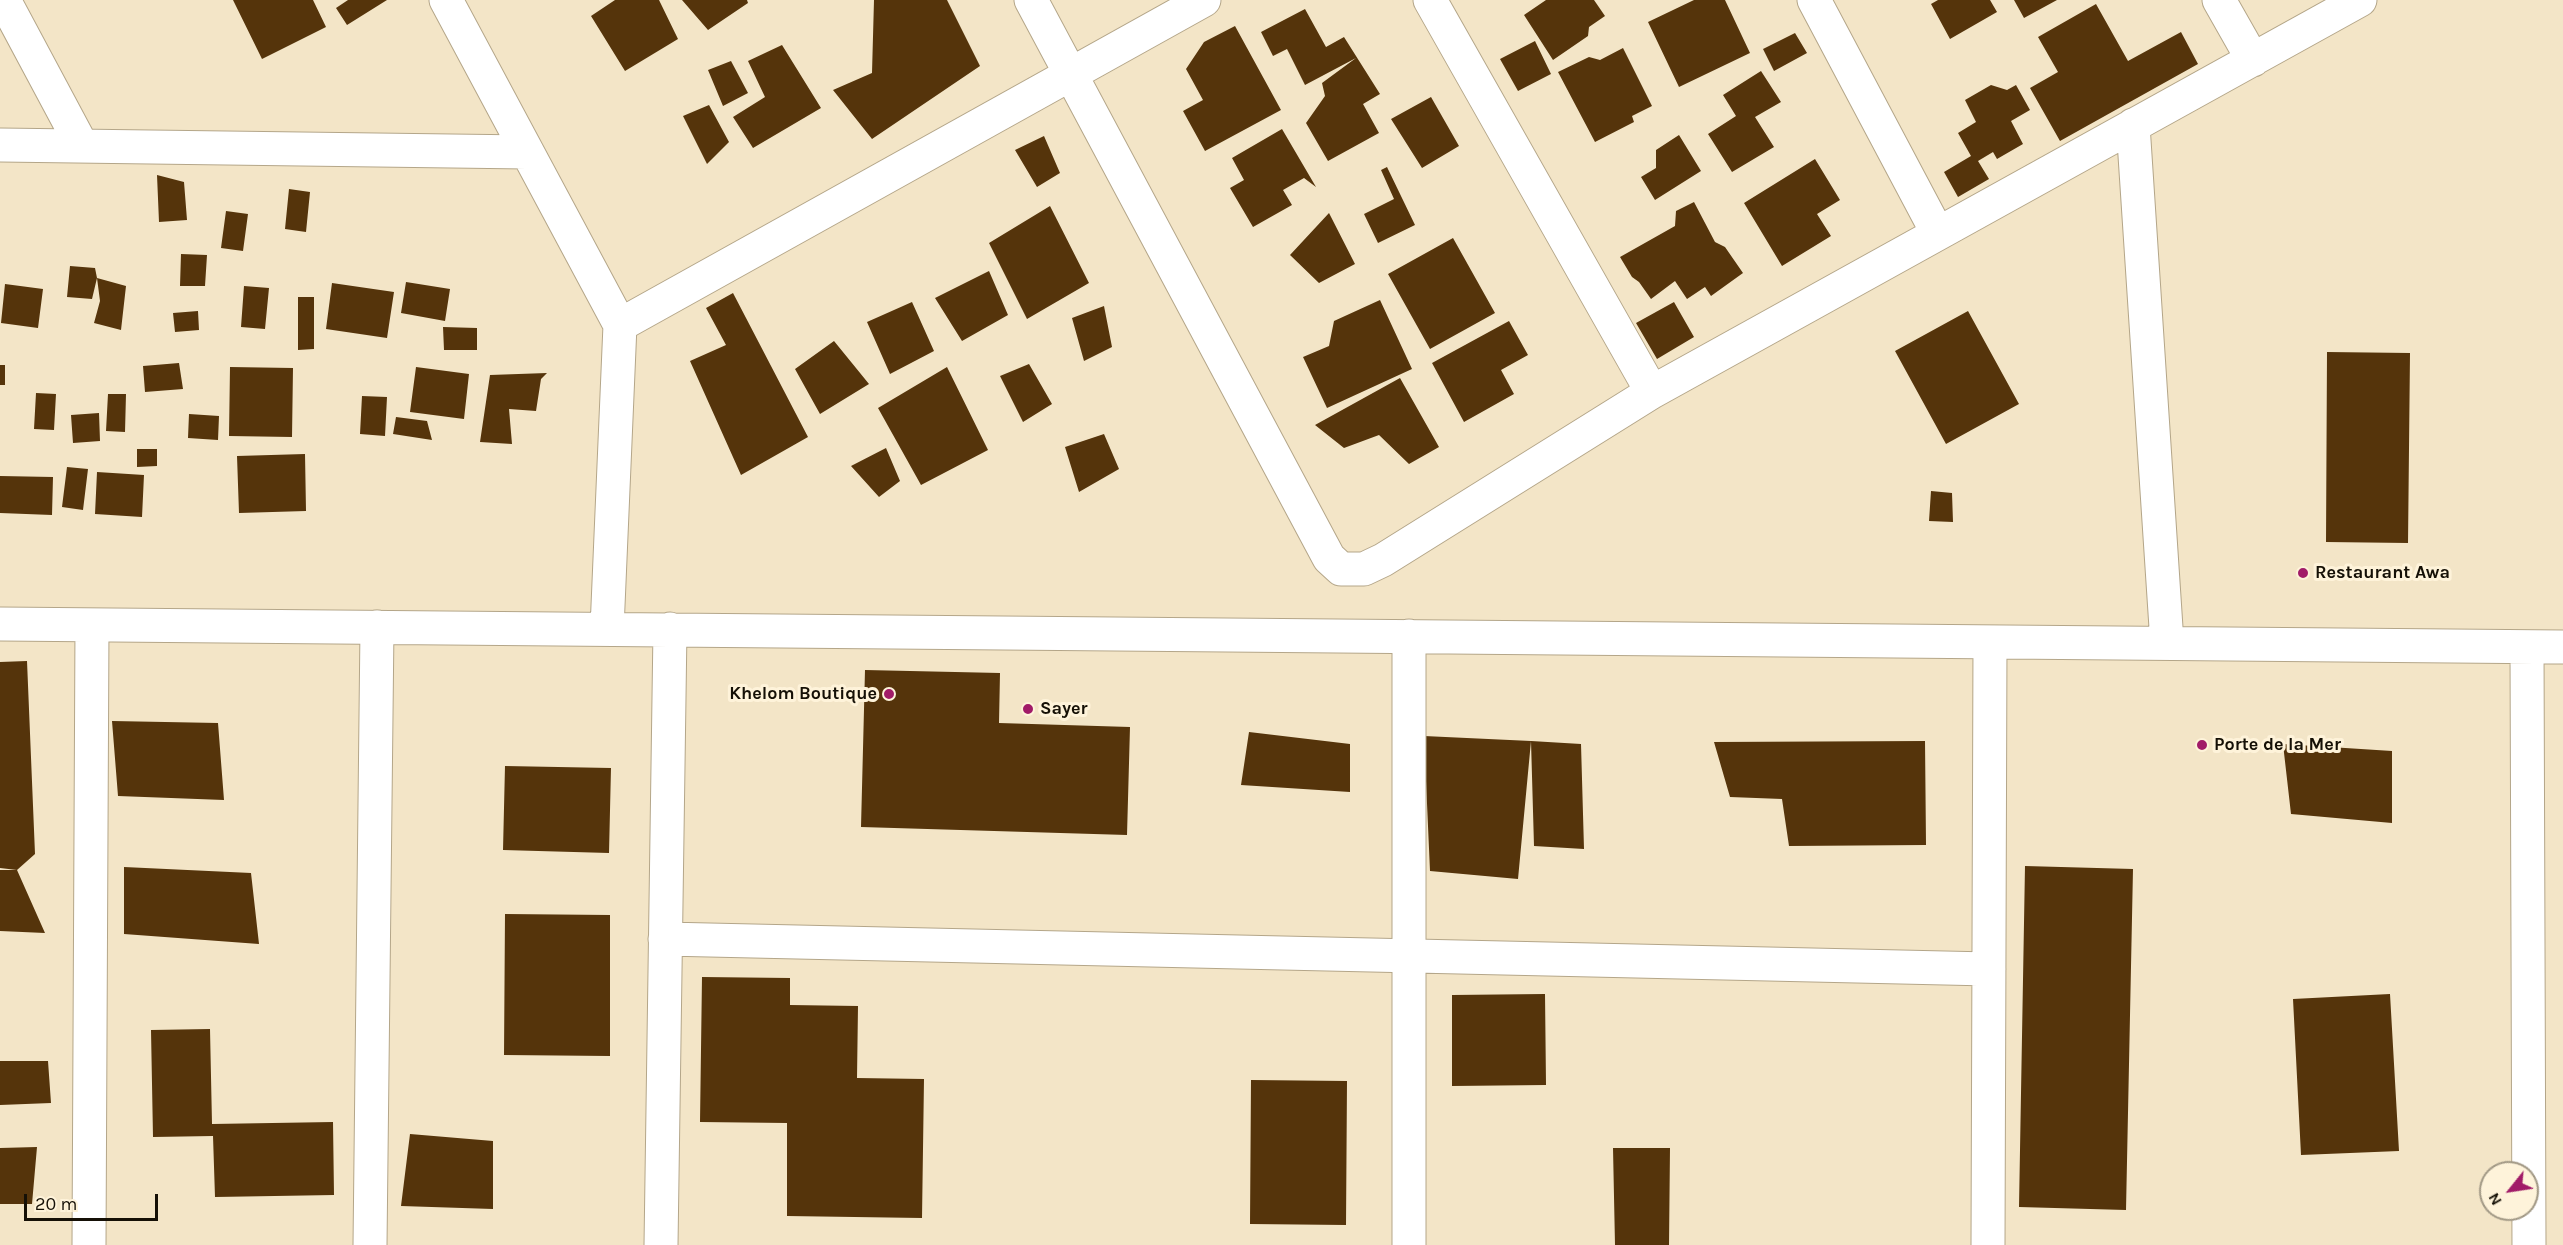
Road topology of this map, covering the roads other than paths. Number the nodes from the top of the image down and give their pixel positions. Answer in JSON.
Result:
{"nodes":[{"id":1,"x":3,"y":0,"type":"edge"},
{"id":2,"x":446,"y":0,"type":"edge"},
{"id":3,"x":1031,"y":0,"type":"edge"},
{"id":4,"x":1204,"y":0,"type":"edge"},
{"id":5,"x":1430,"y":0,"type":"edge"},
{"id":6,"x":1815,"y":0,"type":"edge"},
{"id":7,"x":2219,"y":0,"type":"edge"},
{"id":8,"x":2360,"y":0,"type":"edge"},
{"id":9,"x":2253,"y":60,"type":"junction"},
{"id":10,"x":1071,"y":74,"type":"junction"},
{"id":11,"x":2133,"y":125,"type":"junction"},
{"id":12,"x":0,"y":146,"type":"edge"},
{"id":13,"x":82,"y":146,"type":"junction"},
{"id":14,"x":527,"y":152,"type":"junction"},
{"id":15,"x":1937,"y":232,"type":"junction"},
{"id":16,"x":620,"y":325,"type":"junction"},
{"id":17,"x":1652,"y":392,"type":"junction"},
{"id":18,"x":0,"y":624,"type":"edge"},
{"id":19,"x":92,"y":625,"type":"junction"},
{"id":20,"x":377,"y":627,"type":"junction"},
{"id":21,"x":607,"y":628,"type":"junction"},
{"id":22,"x":670,"y":629,"type":"junction"},
{"id":23,"x":1408,"y":636,"type":"junction"},
{"id":24,"x":1990,"y":642,"type":"junction"},
{"id":25,"x":2168,"y":644,"type":"junction"},
{"id":26,"x":2527,"y":647,"type":"junction"},
{"id":27,"x":2563,"y":647,"type":"edge"},
{"id":28,"x":665,"y":939,"type":"junction"},
{"id":29,"x":1409,"y":956,"type":"junction"},
{"id":30,"x":1989,"y":969,"type":"junction"},
{"id":31,"x":89,"y":1245,"type":"edge"},
{"id":32,"x":370,"y":1245,"type":"edge"},
{"id":33,"x":661,"y":1245,"type":"edge"},
{"id":34,"x":1409,"y":1245,"type":"edge"},
{"id":35,"x":1988,"y":1245,"type":"edge"},
{"id":36,"x":2529,"y":1245,"type":"edge"}],
"edges":[{"from":1,"to":13,"type":"street"},
{"from":2,"to":14,"type":"street"},
{"from":3,"to":10,"type":"street"},
{"from":4,"to":10,"type":"street"},
{"from":5,"to":17,"type":"street"},
{"from":6,"to":15,"type":"street"},
{"from":7,"to":9,"type":"street"},
{"from":8,"to":9,"type":"street"},
{"from":9,"to":11,"type":"street"},
{"from":10,"to":16,"type":"street"},
{"from":10,"to":17,"type":"street"},
{"from":11,"to":15,"type":"street"},
{"from":11,"to":25,"type":"street"},
{"from":12,"to":13,"type":"street"},
{"from":13,"to":14,"type":"street"},
{"from":14,"to":16,"type":"street"},
{"from":15,"to":17,"type":"street"},
{"from":16,"to":21,"type":"street"},
{"from":18,"to":19,"type":"street"},
{"from":19,"to":20,"type":"street"},
{"from":19,"to":31,"type":"street"},
{"from":20,"to":21,"type":"street"},
{"from":20,"to":32,"type":"street"},
{"from":21,"to":22,"type":"street"},
{"from":22,"to":23,"type":"street"},
{"from":22,"to":28,"type":"street"},
{"from":23,"to":24,"type":"street"},
{"from":23,"to":29,"type":"street"},
{"from":24,"to":25,"type":"street"},
{"from":24,"to":30,"type":"street"},
{"from":25,"to":26,"type":"street"},
{"from":26,"to":27,"type":"street"},
{"from":26,"to":36,"type":"street"},
{"from":28,"to":29,"type":"street"},
{"from":28,"to":33,"type":"street"},
{"from":29,"to":30,"type":"street"},
{"from":29,"to":34,"type":"street"},
{"from":30,"to":35,"type":"street"}]}
